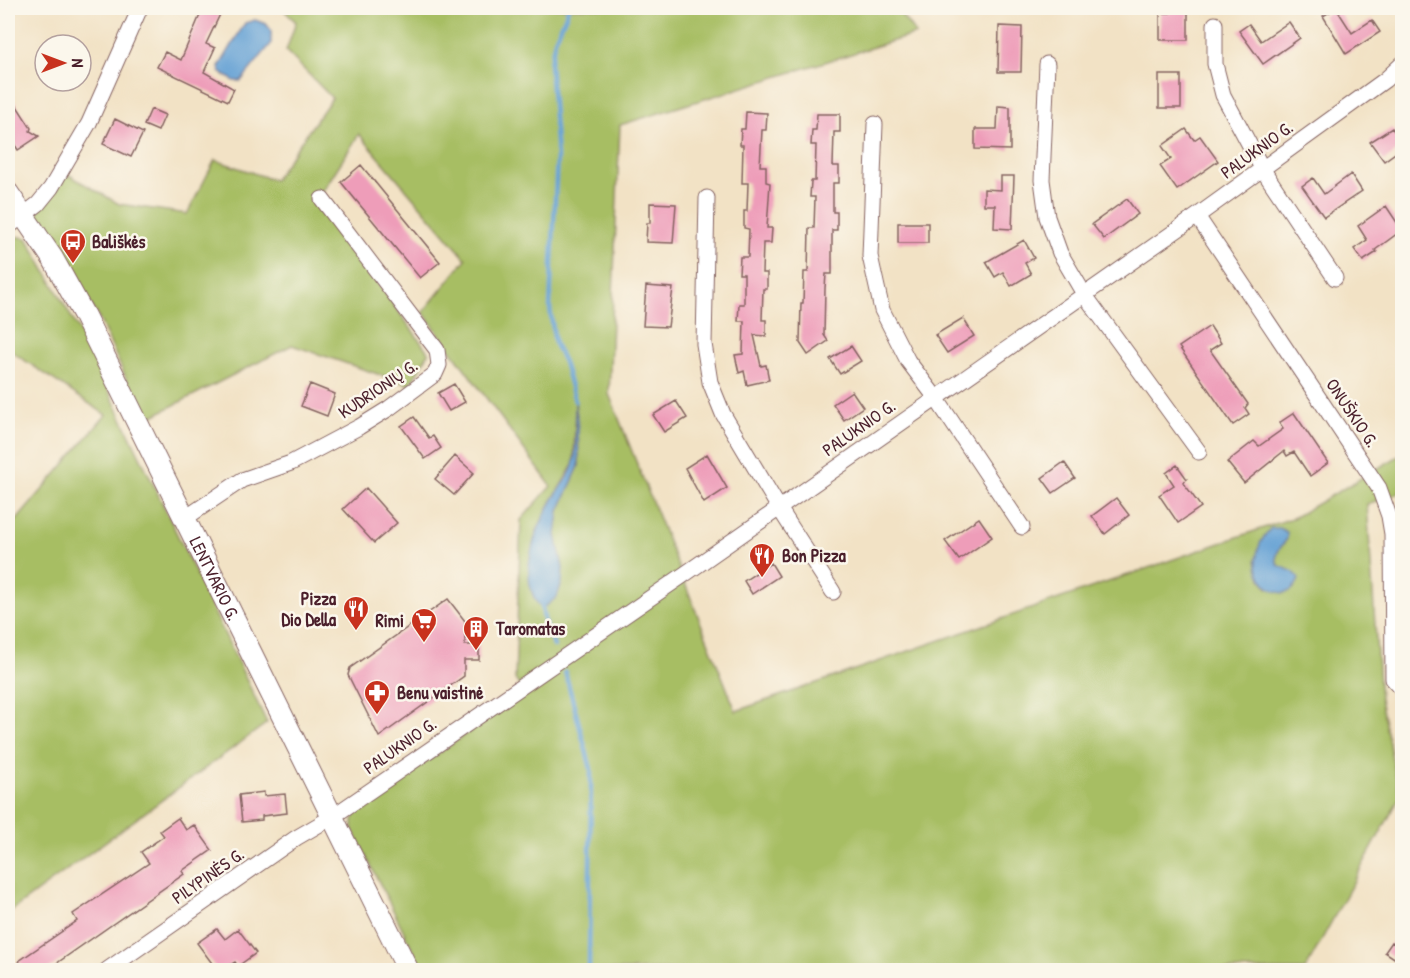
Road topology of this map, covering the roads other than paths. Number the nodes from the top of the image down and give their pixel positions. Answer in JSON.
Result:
{"nodes":[{"id":1,"x":140,"y":8,"type":"edge"},
{"id":2,"x":1215,"y":24,"type":"dead end"},
{"id":3,"x":1047,"y":64,"type":"dead end"},
{"id":4,"x":1402,"y":64,"type":"edge"},
{"id":5,"x":875,"y":124,"type":"dead end"},
{"id":6,"x":1263,"y":170,"type":"junction"},
{"id":7,"x":8,"y":193,"type":"edge"},
{"id":8,"x":707,"y":198,"type":"dead end"},
{"id":9,"x":322,"y":199,"type":"dead end"},
{"id":10,"x":1197,"y":216,"type":"junction"},
{"id":11,"x":15,"y":221,"type":"edge"},
{"id":12,"x":1335,"y":278,"type":"dead end"},
{"id":13,"x":1084,"y":294,"type":"junction"},
{"id":14,"x":936,"y":398,"type":"junction"},
{"id":15,"x":1199,"y":452,"type":"dead end"},
{"id":16,"x":779,"y":508,"type":"junction"},
{"id":17,"x":184,"y":519,"type":"junction"},
{"id":18,"x":1022,"y":527,"type":"dead end"},
{"id":19,"x":833,"y":592,"type":"dead end"},
{"id":20,"x":1402,"y":689,"type":"edge"},
{"id":21,"x":332,"y":817,"type":"junction"},
{"id":22,"x":107,"y":970,"type":"edge"},
{"id":23,"x":408,"y":970,"type":"edge"}],
"edges":[{"from":1,"to":11,"type":"street"},
{"from":2,"to":6,"type":"street"},
{"from":3,"to":13,"type":"street"},
{"from":4,"to":6,"type":"street","name":"PALUKNIO G."},
{"from":5,"to":14,"type":"street"},
{"from":6,"to":10,"type":"street","name":"PALUKNIO G."},
{"from":6,"to":12,"type":"street"},
{"from":7,"to":11,"type":"main road","name":"LENTVARIO G."},
{"from":8,"to":16,"type":"street"},
{"from":9,"to":17,"type":"street","name":"KUDRIONIŲ G."},
{"from":10,"to":13,"type":"street","name":"PALUKNIO G."},
{"from":10,"to":20,"type":"street","name":"ONUŠKIO G."},
{"from":11,"to":17,"type":"main road","name":"LENTVARIO G."},
{"from":13,"to":14,"type":"street","name":"PALUKNIO G."},
{"from":13,"to":15,"type":"street"},
{"from":14,"to":16,"type":"street","name":"PALUKNIO G."},
{"from":14,"to":18,"type":"street"},
{"from":16,"to":19,"type":"street"},
{"from":16,"to":21,"type":"street","name":"PALUKNIO G."},
{"from":17,"to":21,"type":"main road","name":"LENTVARIO G."},
{"from":21,"to":22,"type":"street","name":"PILYPINĖS G."},
{"from":21,"to":23,"type":"main road","name":"LENTVARIO G."}]}
